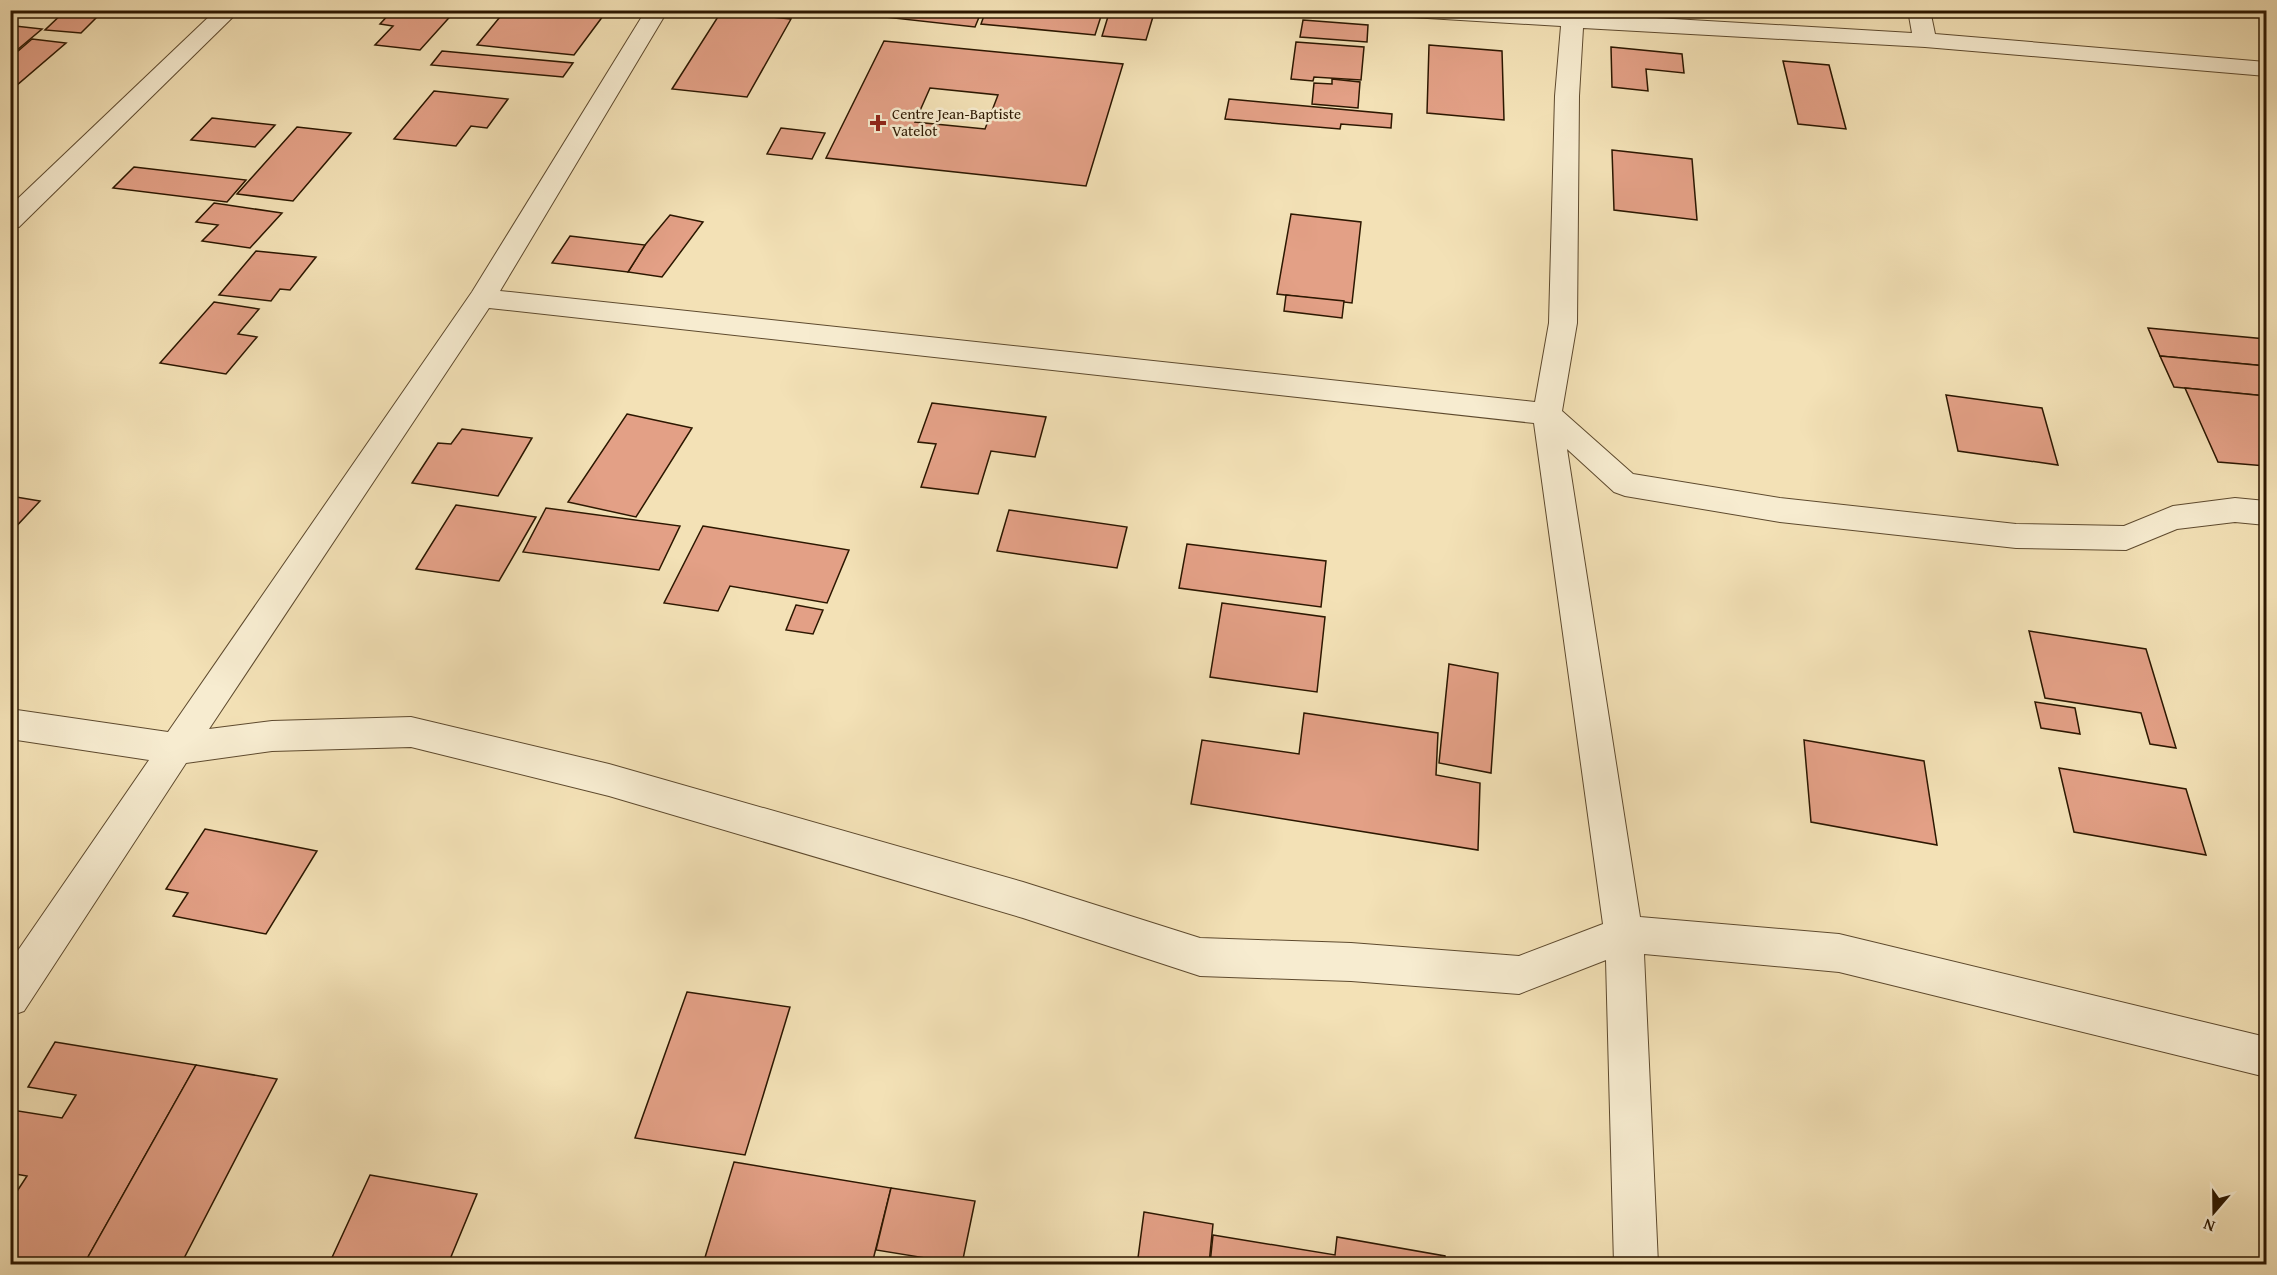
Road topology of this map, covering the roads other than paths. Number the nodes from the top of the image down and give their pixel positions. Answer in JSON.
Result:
{"nodes":[{"id":1,"x":229,"y":10,"type":"edge"},
{"id":2,"x":657,"y":10,"type":"edge"},
{"id":3,"x":1411,"y":10,"type":"edge"},
{"id":4,"x":1919,"y":10,"type":"edge"},
{"id":5,"x":1572,"y":21,"type":"junction"},
{"id":6,"x":1925,"y":40,"type":"junction"},
{"id":7,"x":2266,"y":69,"type":"edge"},
{"id":8,"x":10,"y":221,"type":"edge"},
{"id":9,"x":482,"y":298,"type":"junction"},
{"id":10,"x":1546,"y":414,"type":"junction"},
{"id":11,"x":2266,"y":513,"type":"edge"},
{"id":12,"x":10,"y":724,"type":"edge"},
{"id":13,"x":176,"y":749,"type":"junction"},
{"id":14,"x":1624,"y":934,"type":"junction"},
{"id":15,"x":10,"y":997,"type":"edge"},
{"id":16,"x":2266,"y":1057,"type":"edge"},
{"id":17,"x":1636,"y":1264,"type":"edge"}],
"edges":[{"from":1,"to":8,"type":"street"},
{"from":2,"to":9,"type":"street"},
{"from":3,"to":5,"type":"street"},
{"from":4,"to":6,"type":"street"},
{"from":5,"to":6,"type":"street"},
{"from":5,"to":10,"type":"street"},
{"from":6,"to":7,"type":"street"},
{"from":9,"to":10,"type":"street"},
{"from":9,"to":13,"type":"street"},
{"from":10,"to":11,"type":"street"},
{"from":10,"to":14,"type":"street"},
{"from":12,"to":13,"type":"street"},
{"from":13,"to":14,"type":"street"},
{"from":13,"to":15,"type":"street"},
{"from":14,"to":16,"type":"street"},
{"from":14,"to":17,"type":"street"}]}
